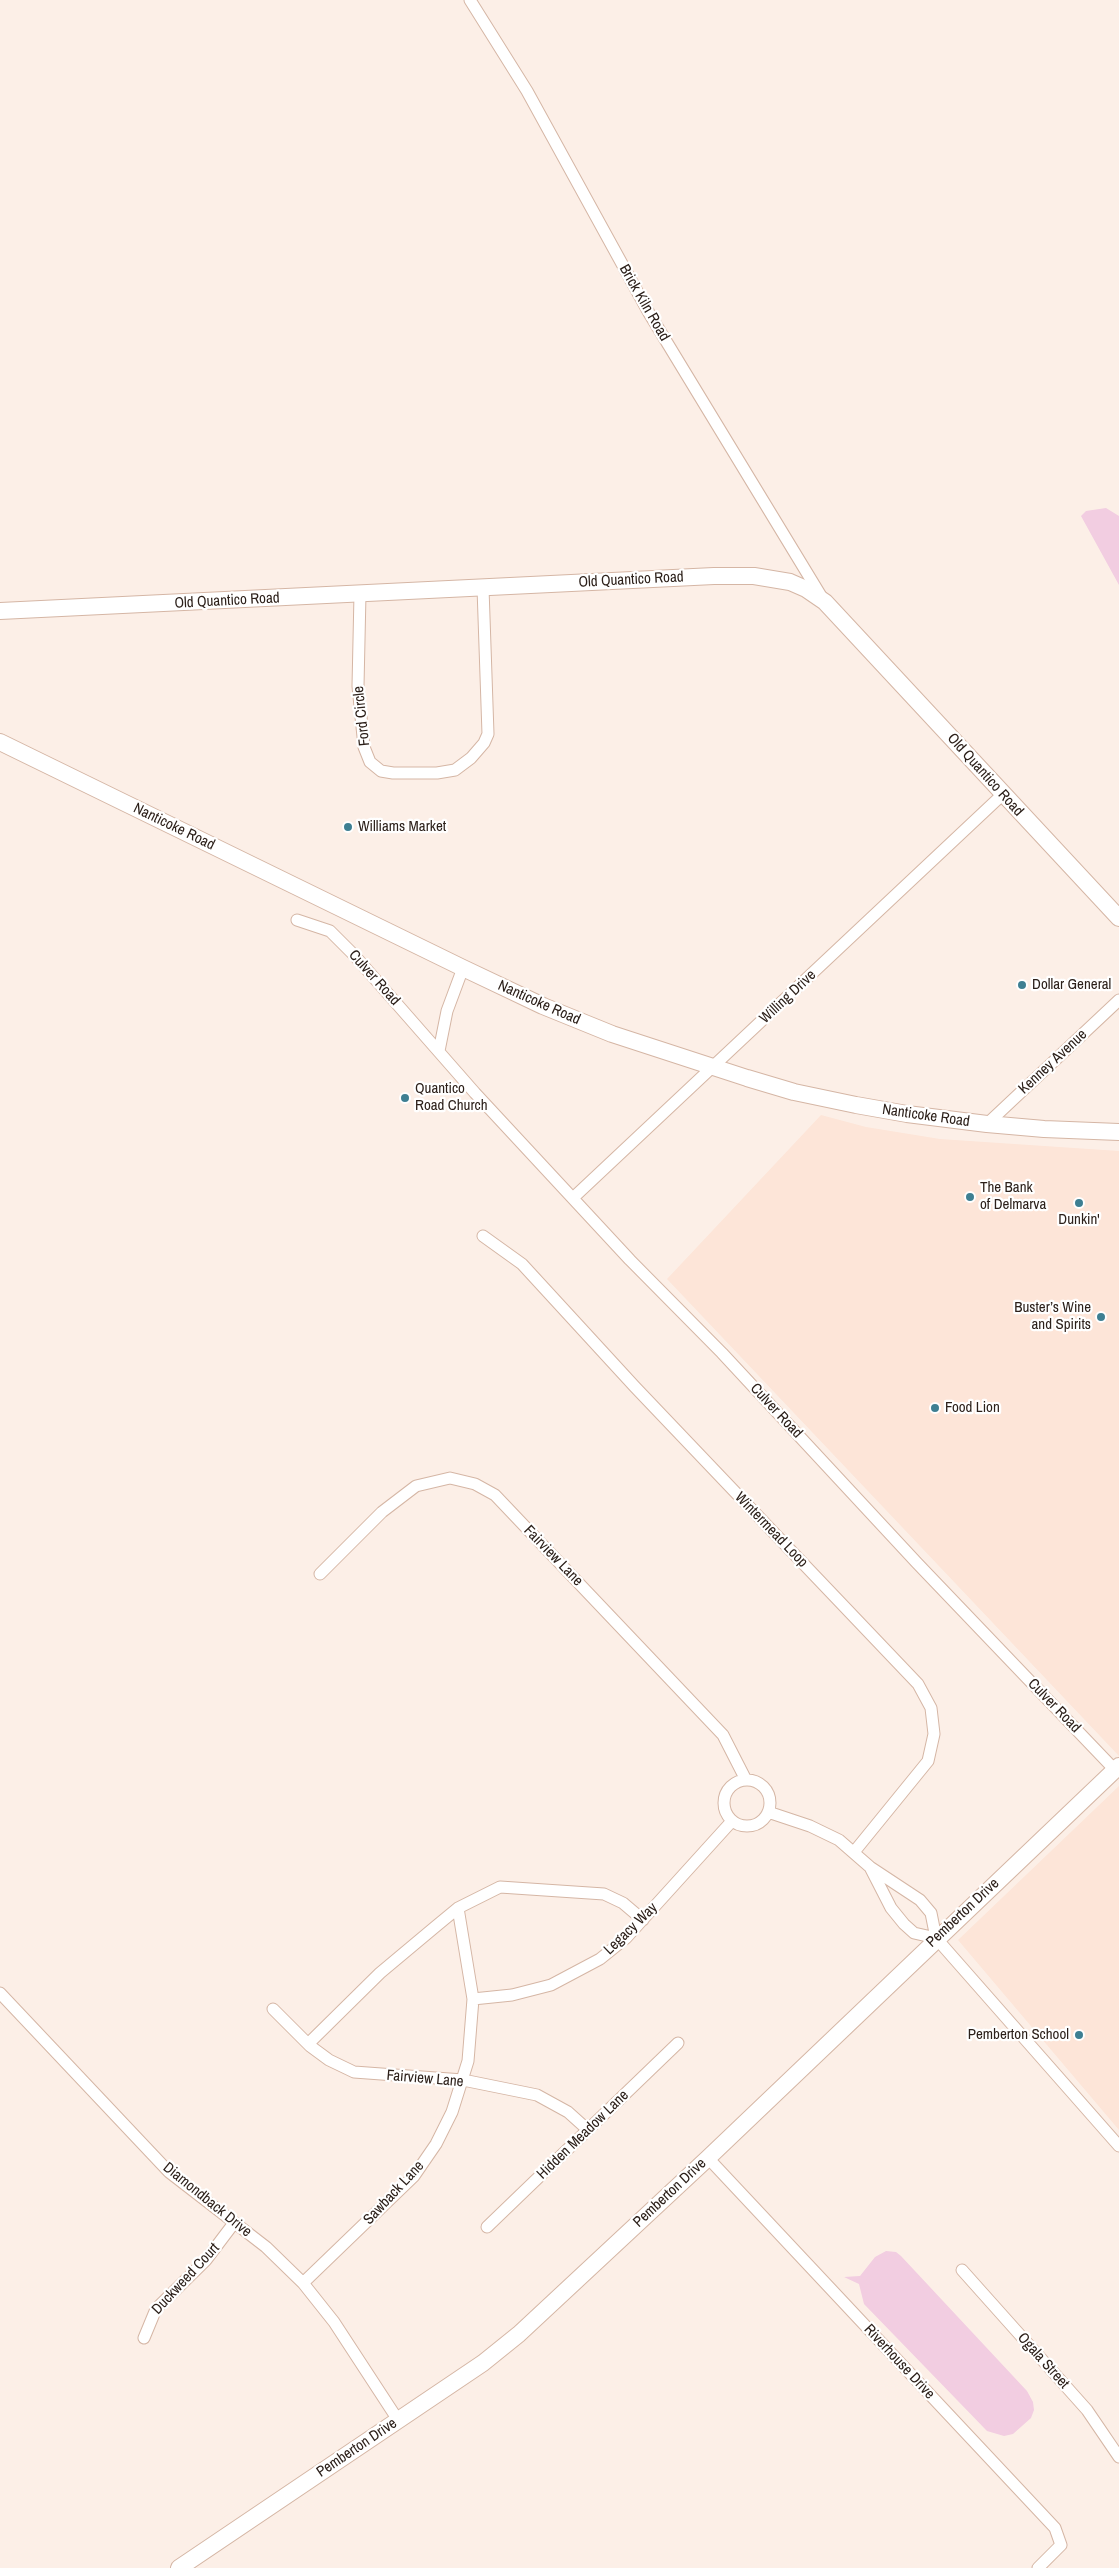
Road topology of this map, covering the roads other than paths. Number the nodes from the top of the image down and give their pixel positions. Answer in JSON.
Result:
{"nodes":[{"id":1,"x":470,"y":0,"type":"edge"},
{"id":2,"x":482,"y":588,"type":"junction"},
{"id":3,"x":360,"y":594,"type":"junction"},
{"id":4,"x":825,"y":602,"type":"junction"},
{"id":5,"x":0,"y":611,"type":"edge"},
{"id":6,"x":0,"y":742,"type":"edge"},
{"id":7,"x":1002,"y":795,"type":"junction"},
{"id":8,"x":1119,"y":918,"type":"edge"},
{"id":9,"x":297,"y":920,"type":"dead end"},
{"id":10,"x":463,"y":968,"type":"junction"},
{"id":11,"x":1119,"y":1000,"type":"edge"},
{"id":12,"x":439,"y":1051,"type":"junction"},
{"id":13,"x":712,"y":1067,"type":"junction"},
{"id":14,"x":987,"y":1124,"type":"junction"},
{"id":15,"x":1119,"y":1132,"type":"edge"},
{"id":16,"x":574,"y":1198,"type":"junction"},
{"id":17,"x":483,"y":1236,"type":"dead end"},
{"id":18,"x":320,"y":1574,"type":"dead end"},
{"id":19,"x":1117,"y":1768,"type":"edge"},
{"id":20,"x":746,"y":1780,"type":"junction"},
{"id":21,"x":768,"y":1812,"type":"junction"},
{"id":22,"x":732,"y":1821,"type":"junction"},
{"id":23,"x":854,"y":1852,"type":"junction"},
{"id":24,"x":870,"y":1867,"type":"junction"},
{"id":25,"x":458,"y":1908,"type":"junction"},
{"id":26,"x":643,"y":1920,"type":"junction"},
{"id":27,"x":936,"y":1938,"type":"junction"},
{"id":28,"x":0,"y":1993,"type":"edge"},
{"id":29,"x":473,"y":1999,"type":"junction"},
{"id":30,"x":273,"y":2009,"type":"dead end"},
{"id":31,"x":678,"y":2043,"type":"dead end"},
{"id":32,"x":308,"y":2044,"type":"junction"},
{"id":33,"x":463,"y":2080,"type":"junction"},
{"id":34,"x":588,"y":2130,"type":"junction"},
{"id":35,"x":1119,"y":2146,"type":"edge"},
{"id":36,"x":708,"y":2158,"type":"junction"},
{"id":37,"x":234,"y":2223,"type":"junction"},
{"id":38,"x":487,"y":2227,"type":"dead end"},
{"id":39,"x":962,"y":2270,"type":"dead end"},
{"id":40,"x":303,"y":2283,"type":"junction"},
{"id":41,"x":144,"y":2338,"type":"dead end"},
{"id":42,"x":398,"y":2420,"type":"junction"},
{"id":43,"x":1119,"y":2457,"type":"edge"},
{"id":44,"x":179,"y":2568,"type":"edge"},
{"id":45,"x":1038,"y":2568,"type":"edge"}],
"edges":[{"from":1,"to":4,"type":"street","name":"Brick Kiln Road"},
{"from":2,"to":3,"type":"street","name":"Old Quantico Road"},
{"from":2,"to":3,"type":"street","name":"Ford Circle"},
{"from":2,"to":4,"type":"street","name":"Old Quantico Road"},
{"from":3,"to":5,"type":"street","name":"Old Quantico Road"},
{"from":4,"to":7,"type":"street","name":"Old Quantico Road"},
{"from":6,"to":10,"type":"street","name":"Nanticoke Road"},
{"from":7,"to":8,"type":"street","name":"Old Quantico Road"},
{"from":7,"to":13,"type":"street","name":"Willing Drive"},
{"from":9,"to":12,"type":"street","name":"Culver Road"},
{"from":10,"to":12,"type":"street"},
{"from":10,"to":13,"type":"street","name":"Nanticoke Road"},
{"from":11,"to":14,"type":"street","name":"Kenney Avenue"},
{"from":12,"to":16,"type":"street","name":"Culver Road"},
{"from":13,"to":14,"type":"street","name":"Nanticoke Road"},
{"from":13,"to":16,"type":"street","name":"Willing Drive"},
{"from":14,"to":15,"type":"street","name":"Nanticoke Road"},
{"from":16,"to":19,"type":"street","name":"Culver Road"},
{"from":17,"to":23,"type":"street","name":"Wintermead Loop"},
{"from":18,"to":20,"type":"street","name":"Fairview Lane"},
{"from":19,"to":27,"type":"street","name":"Pemberton Drive"},
{"from":20,"to":21,"type":"street"},
{"from":20,"to":22,"type":"street"},
{"from":21,"to":22,"type":"street"},
{"from":21,"to":23,"type":"street"},
{"from":22,"to":26,"type":"street","name":"Legacy Way"},
{"from":23,"to":24,"type":"street"},
{"from":24,"to":27,"type":"street"},
{"from":24,"to":27,"type":"street"},
{"from":25,"to":26,"type":"street"},
{"from":25,"to":29,"type":"street","name":"Sawback Lane"},
{"from":25,"to":32,"type":"street"},
{"from":26,"to":29,"type":"street","name":"Legacy Way"},
{"from":27,"to":35,"type":"street"},
{"from":27,"to":36,"type":"street","name":"Pemberton Drive"},
{"from":28,"to":37,"type":"street","name":"Diamondback Drive"},
{"from":29,"to":33,"type":"street","name":"Sawback Lane"},
{"from":30,"to":32,"type":"street","name":"Fairview Lane"},
{"from":31,"to":34,"type":"street","name":"Hidden Meadow Lane"},
{"from":32,"to":33,"type":"street","name":"Fairview Lane"},
{"from":33,"to":34,"type":"street","name":"Fairview Lane"},
{"from":33,"to":40,"type":"street","name":"Sawback Lane"},
{"from":34,"to":38,"type":"street","name":"Hidden Meadow Lane"},
{"from":36,"to":42,"type":"street","name":"Pemberton Drive"},
{"from":36,"to":45,"type":"street","name":"Riverhouse Drive"},
{"from":37,"to":40,"type":"street","name":"Diamondback Drive"},
{"from":37,"to":41,"type":"street","name":"Duckweed Court"},
{"from":39,"to":43,"type":"street","name":"Ogala Street"},
{"from":40,"to":42,"type":"street","name":"Diamondback Drive"},
{"from":42,"to":44,"type":"street","name":"Pemberton Drive"}]}
